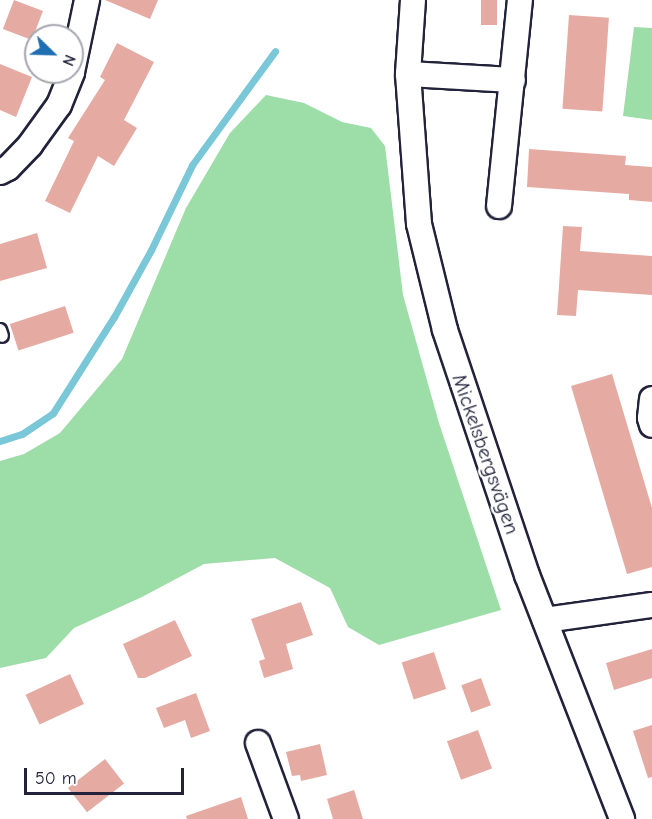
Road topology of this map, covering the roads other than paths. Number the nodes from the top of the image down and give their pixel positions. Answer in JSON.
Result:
{"nodes":[{"id":1,"x":87,"y":0,"type":"edge"},
{"id":2,"x":413,"y":0,"type":"edge"},
{"id":3,"x":520,"y":0,"type":"edge"},
{"id":4,"x":82,"y":24,"type":"edge"},
{"id":5,"x":408,"y":74,"type":"junction"},
{"id":6,"x":513,"y":80,"type":"junction"},
{"id":7,"x":67,"y":84,"type":"edge"},
{"id":8,"x":0,"y":172,"type":"edge"},
{"id":9,"x":499,"y":206,"type":"dead end"},
{"id":10,"x":652,"y":399,"type":"edge"},
{"id":11,"x":652,"y":425,"type":"edge"},
{"id":12,"x":652,"y":605,"type":"edge"},
{"id":13,"x":545,"y":620,"type":"junction"},
{"id":14,"x":258,"y":743,"type":"dead end"},
{"id":15,"x":286,"y":819,"type":"edge"},
{"id":16,"x":622,"y":819,"type":"edge"}],
"edges":[{"from":1,"to":4,"type":"street"},
{"from":2,"to":5,"type":"street","name":"Mickelsbergsvägen"},
{"from":3,"to":6,"type":"street"},
{"from":5,"to":6,"type":"street"},
{"from":5,"to":13,"type":"street","name":"Mickelsbergsvägen"},
{"from":6,"to":9,"type":"street"},
{"from":7,"to":8,"type":"street"},
{"from":10,"to":11,"type":"street"},
{"from":12,"to":13,"type":"street"},
{"from":13,"to":16,"type":"street","name":"Mickelsbergsvägen"},
{"from":14,"to":15,"type":"street"}]}
